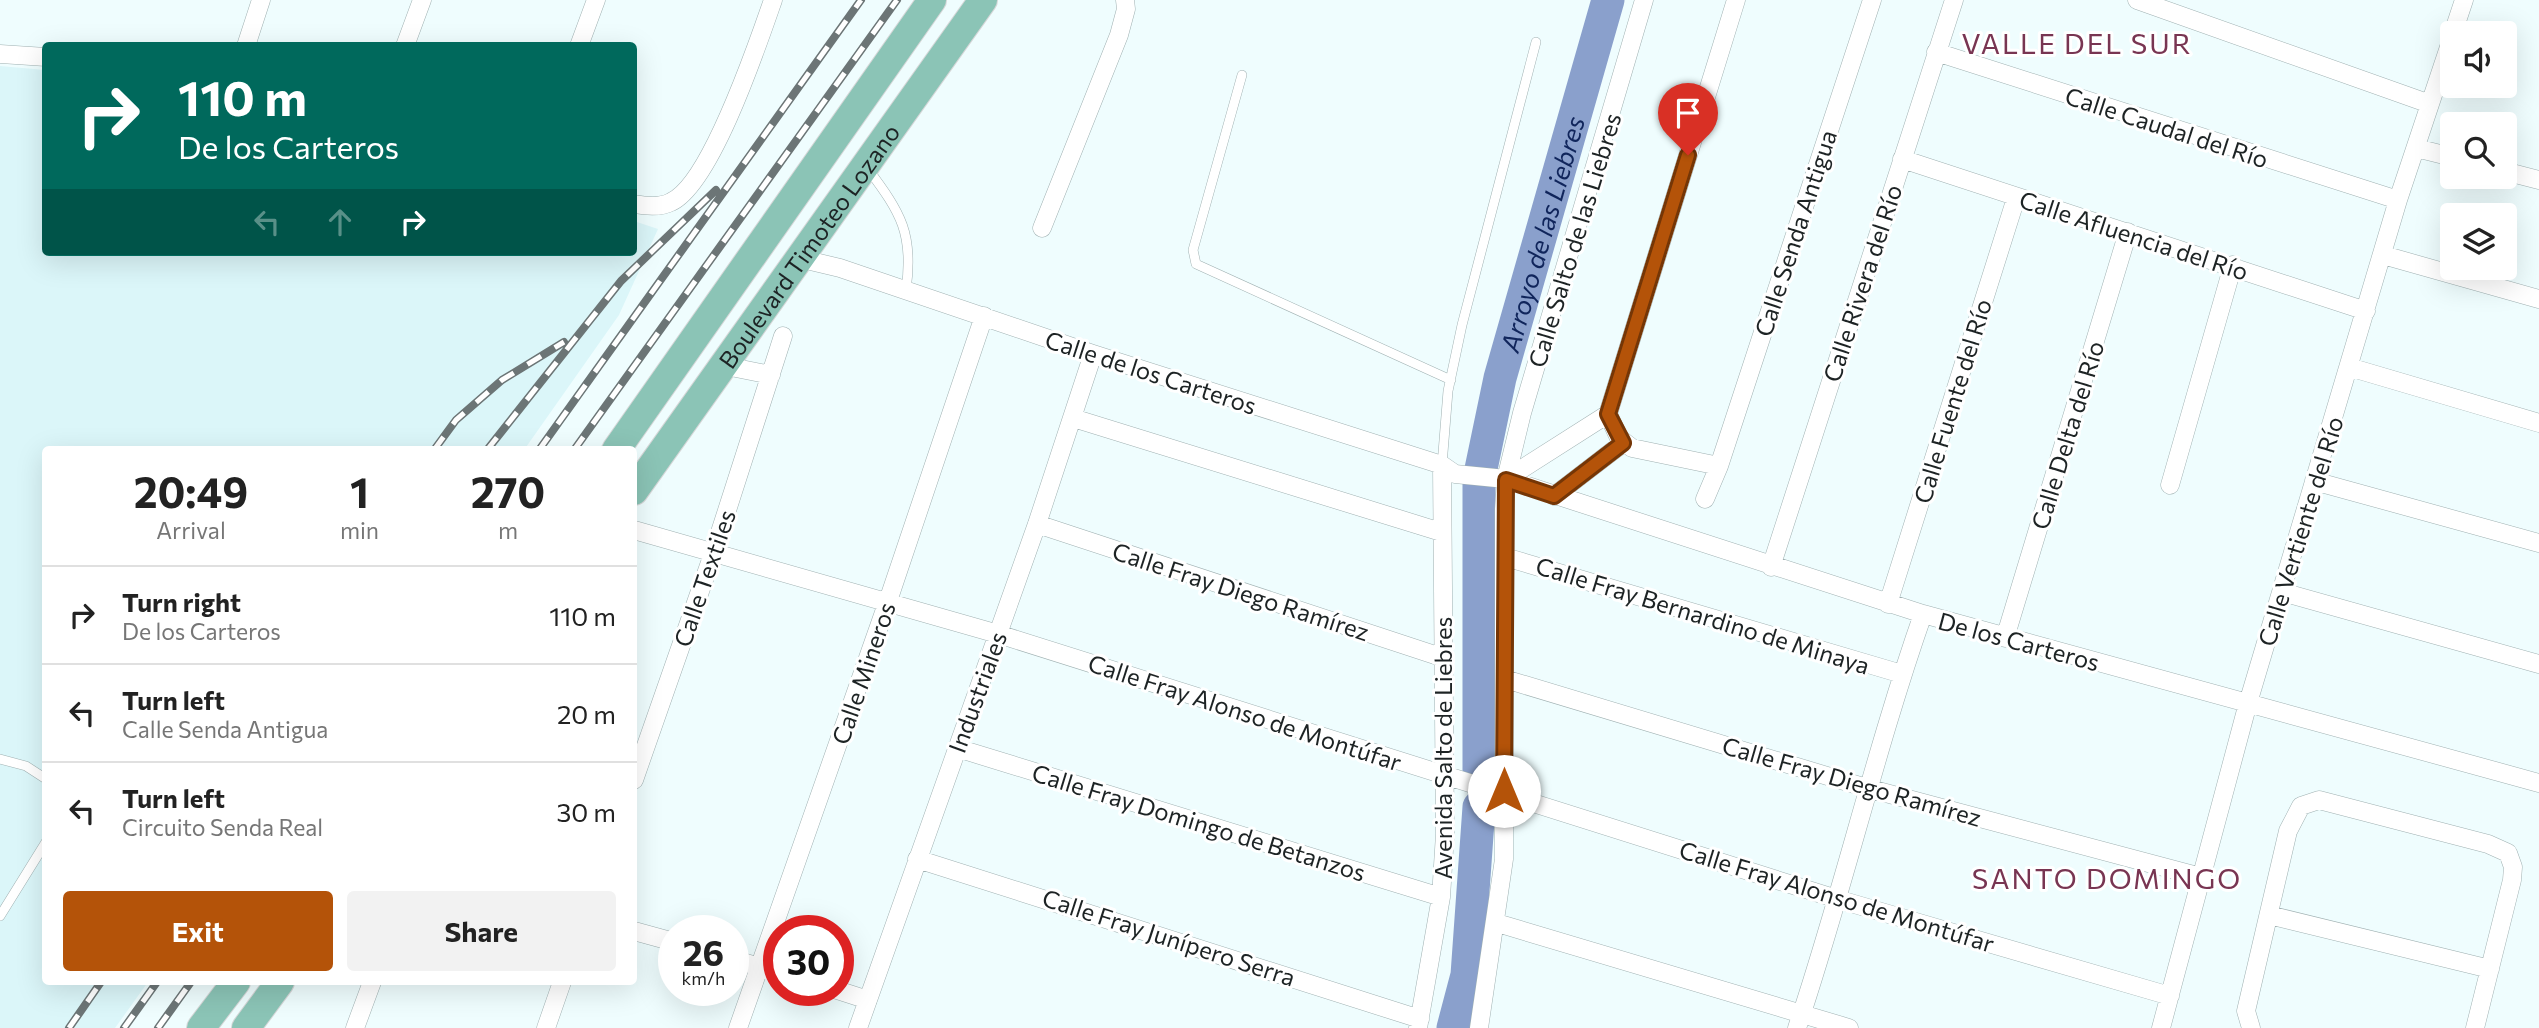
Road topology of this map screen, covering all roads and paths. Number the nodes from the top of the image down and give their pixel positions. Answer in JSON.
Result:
{"nodes":[{"id":1,"x":261,"y":0,"type":"edge"},
{"id":2,"x":422,"y":0,"type":"edge"},
{"id":3,"x":596,"y":0,"type":"edge"},
{"id":4,"x":773,"y":0,"type":"edge"},
{"id":5,"x":932,"y":0,"type":"edge"},
{"id":6,"x":983,"y":0,"type":"edge"},
{"id":7,"x":1125,"y":0,"type":"edge"},
{"id":8,"x":1644,"y":0,"type":"edge"},
{"id":9,"x":1736,"y":0,"type":"edge"},
{"id":10,"x":1872,"y":0,"type":"edge"},
{"id":11,"x":1954,"y":0,"type":"edge"},
{"id":12,"x":2137,"y":0,"type":"edge"},
{"id":13,"x":2464,"y":0,"type":"edge"},
{"id":14,"x":2458,"y":21,"type":"edge"},
{"id":15,"x":247,"y":42,"type":"edge"},
{"id":16,"x":406,"y":42,"type":"edge"},
{"id":17,"x":580,"y":42,"type":"edge"},
{"id":18,"x":1536,"y":42,"type":"dead end"},
{"id":19,"x":1936,"y":52,"type":"junction"},
{"id":20,"x":0,"y":54,"type":"edge"},
{"id":21,"x":42,"y":57,"type":"edge"},
{"id":22,"x":2440,"y":74,"type":"edge"},
{"id":23,"x":1242,"y":75,"type":"dead end"},
{"id":24,"x":2430,"y":104,"type":"junction"},
{"id":25,"x":2416,"y":148,"type":"junction"},
{"id":26,"x":2440,"y":154,"type":"edge"},
{"id":27,"x":1902,"y":159,"type":"junction"},
{"id":28,"x":865,"y":165,"type":"junction"},
{"id":29,"x":2517,"y":174,"type":"edge"},
{"id":30,"x":2539,"y":180,"type":"edge"},
{"id":31,"x":2016,"y":198,"type":"junction"},
{"id":32,"x":2398,"y":200,"type":"junction"},
{"id":33,"x":637,"y":204,"type":"edge"},
{"id":34,"x":1042,"y":228,"type":"dead end"},
{"id":35,"x":2129,"y":232,"type":"junction"},
{"id":36,"x":2383,"y":255,"type":"junction"},
{"id":37,"x":798,"y":258,"type":"junction"},
{"id":38,"x":2233,"y":265,"type":"junction"},
{"id":39,"x":906,"y":290,"type":"junction"},
{"id":40,"x":2539,"y":299,"type":"edge"},
{"id":41,"x":2366,"y":311,"type":"junction"},
{"id":42,"x":984,"y":316,"type":"junction"},
{"id":43,"x":783,"y":336,"type":"dead end"},
{"id":44,"x":1093,"y":354,"type":"junction"},
{"id":45,"x":721,"y":365,"type":"junction"},
{"id":46,"x":2349,"y":367,"type":"junction"},
{"id":47,"x":771,"y":375,"type":"junction"},
{"id":48,"x":1451,"y":380,"type":"junction"},
{"id":49,"x":1608,"y":414,"type":"junction"},
{"id":50,"x":1073,"y":418,"type":"junction"},
{"id":51,"x":2539,"y":423,"type":"edge"},
{"id":52,"x":1623,"y":443,"type":"junction"},
{"id":53,"x":619,"y":446,"type":"edge"},
{"id":54,"x":1719,"y":466,"type":"junction"},
{"id":55,"x":1449,"y":469,"type":"junction"},
{"id":56,"x":1499,"y":478,"type":"junction"},
{"id":57,"x":2314,"y":481,"type":"junction"},
{"id":58,"x":2170,"y":485,"type":"dead end"},
{"id":59,"x":637,"y":487,"type":"edge"},
{"id":60,"x":1554,"y":496,"type":"junction"},
{"id":61,"x":1705,"y":499,"type":"dead end"},
{"id":62,"x":1037,"y":524,"type":"junction"},
{"id":63,"x":637,"y":531,"type":"edge"},
{"id":64,"x":1441,"y":532,"type":"junction"},
{"id":65,"x":2539,"y":543,"type":"edge"},
{"id":66,"x":713,"y":554,"type":"junction"},
{"id":67,"x":1505,"y":557,"type":"junction"},
{"id":68,"x":1771,"y":567,"type":"junction"},
{"id":69,"x":2281,"y":592,"type":"junction"},
{"id":70,"x":888,"y":601,"type":"junction"},
{"id":71,"x":1888,"y":604,"type":"junction"},
{"id":72,"x":1923,"y":614,"type":"junction"},
{"id":73,"x":998,"y":634,"type":"junction"},
{"id":74,"x":2005,"y":638,"type":"junction"},
{"id":75,"x":1444,"y":658,"type":"junction"},
{"id":76,"x":2539,"y":664,"type":"edge"},
{"id":77,"x":1902,"y":674,"type":"junction"},
{"id":78,"x":1505,"y":679,"type":"junction"},
{"id":79,"x":2248,"y":703,"type":"junction"},
{"id":80,"x":957,"y":748,"type":"junction"},
{"id":81,"x":0,"y":759,"type":"edge"},
{"id":82,"x":637,"y":771,"type":"edge"},
{"id":83,"x":42,"y":776,"type":"edge"},
{"id":84,"x":1448,"y":776,"type":"junction"},
{"id":85,"x":2539,"y":783,"type":"edge"},
{"id":86,"x":1867,"y":789,"type":"junction"},
{"id":87,"x":1498,"y":790,"type":"junction"},
{"id":88,"x":42,"y":848,"type":"edge"},
{"id":89,"x":918,"y":859,"type":"junction"},
{"id":90,"x":2201,"y":877,"type":"junction"},
{"id":91,"x":1441,"y":897,"type":"junction"},
{"id":92,"x":1837,"y":899,"type":"junction"},
{"id":93,"x":2269,"y":915,"type":"junction"},
{"id":94,"x":0,"y":916,"type":"edge"},
{"id":95,"x":1497,"y":923,"type":"junction"},
{"id":96,"x":637,"y":932,"type":"edge"},
{"id":97,"x":658,"y":938,"type":"edge"},
{"id":98,"x":749,"y":964,"type":"edge"},
{"id":99,"x":759,"y":967,"type":"junction"},
{"id":100,"x":763,"y":968,"type":"edge"},
{"id":101,"x":2490,"y":969,"type":"junction"},
{"id":102,"x":234,"y":985,"type":"edge"},
{"id":103,"x":278,"y":985,"type":"edge"},
{"id":104,"x":371,"y":985,"type":"edge"},
{"id":105,"x":561,"y":985,"type":"edge"},
{"id":106,"x":854,"y":995,"type":"edge"},
{"id":107,"x":2170,"y":996,"type":"junction"},
{"id":108,"x":868,"y":1000,"type":"junction"},
{"id":109,"x":1799,"y":1022,"type":"edge"},
{"id":110,"x":1419,"y":1023,"type":"edge"},
{"id":111,"x":252,"y":1026,"type":"edge"},
{"id":112,"x":201,"y":1028,"type":"edge"},
{"id":113,"x":355,"y":1028,"type":"edge"},
{"id":114,"x":546,"y":1028,"type":"edge"},
{"id":115,"x":738,"y":1028,"type":"edge"},
{"id":116,"x":858,"y":1028,"type":"edge"},
{"id":117,"x":1479,"y":1028,"type":"edge"},
{"id":118,"x":1849,"y":1028,"type":"edge"},
{"id":119,"x":2161,"y":1028,"type":"edge"},
{"id":120,"x":2251,"y":1028,"type":"edge"},
{"id":121,"x":2475,"y":1028,"type":"edge"}],
"edges":[{"from":1,"to":15,"type":"street"},
{"from":2,"to":16,"type":"street"},
{"from":3,"to":17,"type":"street"},
{"from":4,"to":33,"type":"street"},
{"from":5,"to":53,"type":"main road","name":"Boulevard Timoteo Lozano"},
{"from":6,"to":28,"type":"main road","name":"Boulevard Timoteo Lozano"},
{"from":7,"to":34,"type":"street"},
{"from":8,"to":56,"type":"street","name":"Calle Salto de las Liebres"},
{"from":9,"to":49,"type":"street"},
{"from":10,"to":54,"type":"street","name":"Calle Senda Antigua"},
{"from":11,"to":19,"type":"street","name":"Calle Rivera del Río"},
{"from":12,"to":24,"type":"street"},
{"from":13,"to":14,"type":"street","name":"Calle Vertiente del Río"},
{"from":18,"to":48,"type":"lane"},
{"from":19,"to":27,"type":"street","name":"Calle Rivera del Río"},
{"from":19,"to":32,"type":"street","name":"Calle Caudal del Río"},
{"from":20,"to":21,"type":"street"},
{"from":22,"to":24,"type":"street","name":"Calle Vertiente del Río"},
{"from":23,"to":48,"type":"lane"},
{"from":24,"to":25,"type":"street","name":"Calle Vertiente del Río"},
{"from":25,"to":26,"type":"street"},
{"from":25,"to":32,"type":"street","name":"Calle Vertiente del Río"},
{"from":27,"to":31,"type":"street","name":"Calle Afluencia del Río"},
{"from":27,"to":68,"type":"street","name":"Calle Rivera del Río"},
{"from":28,"to":37,"type":"main road","name":"Boulevard Timoteo Lozano"},
{"from":28,"to":39,"type":"lane"},
{"from":29,"to":30,"type":"street"},
{"from":31,"to":35,"type":"street","name":"Calle Afluencia del Río"},
{"from":31,"to":71,"type":"street","name":"Calle Fuente del Río"},
{"from":32,"to":36,"type":"street","name":"Calle Vertiente del Río"},
{"from":35,"to":38,"type":"street","name":"Calle Afluencia del Río"},
{"from":35,"to":74,"type":"street","name":"Calle Delta del Río"},
{"from":36,"to":40,"type":"street"},
{"from":36,"to":41,"type":"street","name":"Calle Vertiente del Río"},
{"from":37,"to":39,"type":"street","name":"Calle de los Carteros"},
{"from":37,"to":45,"type":"main road","name":"Boulevard Timoteo Lozano"},
{"from":38,"to":41,"type":"street","name":"Calle Afluencia del Río"},
{"from":38,"to":58,"type":"street"},
{"from":39,"to":42,"type":"street","name":"Calle de los Carteros"},
{"from":41,"to":46,"type":"street","name":"Calle Vertiente del Río"},
{"from":42,"to":44,"type":"street","name":"Calle de los Carteros"},
{"from":42,"to":70,"type":"street","name":"Calle Mineros"},
{"from":43,"to":47,"type":"street","name":"Calle Textiles"},
{"from":44,"to":50,"type":"street","name":"Industriales"},
{"from":44,"to":55,"type":"street","name":"Calle de los Carteros"},
{"from":45,"to":47,"type":"street"},
{"from":45,"to":59,"type":"main road","name":"Boulevard Timoteo Lozano"},
{"from":46,"to":51,"type":"street"},
{"from":46,"to":57,"type":"street","name":"Calle Vertiente del Río"},
{"from":47,"to":66,"type":"street","name":"Calle Textiles"},
{"from":48,"to":55,"type":"lane"},
{"from":49,"to":52,"type":"street"},
{"from":49,"to":56,"type":"street"},
{"from":50,"to":62,"type":"street","name":"Industriales"},
{"from":50,"to":64,"type":"street"},
{"from":52,"to":54,"type":"street"},
{"from":52,"to":60,"type":"street"},
{"from":54,"to":61,"type":"street","name":"Calle Senda Antigua"},
{"from":55,"to":56,"type":"street","name":"Calle de los Carteros"},
{"from":55,"to":64,"type":"street","name":"Avenida Salto de Liebres"},
{"from":56,"to":60,"type":"street","name":"De los Carteros"},
{"from":56,"to":67,"type":"street"},
{"from":57,"to":65,"type":"street"},
{"from":57,"to":69,"type":"street","name":"Calle Vertiente del Río"},
{"from":60,"to":68,"type":"street","name":"De los Carteros"},
{"from":62,"to":73,"type":"street","name":"Industriales"},
{"from":62,"to":75,"type":"street","name":"Calle Fray Diego Ramírez"},
{"from":63,"to":66,"type":"street","name":"Calle Fray Alonso de Montúfar"},
{"from":64,"to":75,"type":"street","name":"Avenida Salto de Liebres"},
{"from":66,"to":70,"type":"street","name":"Calle Fray Alonso de Montúfar"},
{"from":66,"to":82,"type":"street","name":"Calle Textiles"},
{"from":67,"to":77,"type":"street","name":"Calle Fray Bernardino de Minaya"},
{"from":67,"to":78,"type":"street"},
{"from":68,"to":71,"type":"street","name":"De los Carteros"},
{"from":69,"to":76,"type":"street"},
{"from":69,"to":79,"type":"street","name":"Calle Vertiente del Río"},
{"from":70,"to":73,"type":"street","name":"Calle Fray Alonso de Montúfar"},
{"from":70,"to":99,"type":"street","name":"Calle Mineros"},
{"from":71,"to":72,"type":"street","name":"De los Carteros"},
{"from":72,"to":74,"type":"street","name":"De los Carteros"},
{"from":72,"to":77,"type":"street"},
{"from":73,"to":80,"type":"street","name":"Industriales"},
{"from":73,"to":84,"type":"street","name":"Calle Fray Alonso de Montúfar"},
{"from":74,"to":79,"type":"street","name":"De los Carteros"},
{"from":75,"to":84,"type":"street","name":"Avenida Salto de Liebres"},
{"from":77,"to":86,"type":"street"},
{"from":78,"to":86,"type":"street","name":"Calle Fray Diego Ramírez"},
{"from":78,"to":87,"type":"street"},
{"from":79,"to":85,"type":"street","name":"De los Carteros"},
{"from":79,"to":90,"type":"street","name":"Calle Vertiente del Río"},
{"from":80,"to":89,"type":"street","name":"Industriales"},
{"from":80,"to":91,"type":"street","name":"Calle Fray Domingo de Betanzos"},
{"from":81,"to":83,"type":"lane"},
{"from":84,"to":87,"type":"street","name":"Calle Fray Alonso de Montúfar"},
{"from":84,"to":91,"type":"street","name":"Avenida Salto de Liebres"},
{"from":86,"to":90,"type":"street","name":"Calle Fray Diego Ramírez"},
{"from":86,"to":92,"type":"street"},
{"from":87,"to":92,"type":"street","name":"Calle Fray Alonso de Montúfar"},
{"from":87,"to":95,"type":"street"},
{"from":88,"to":94,"type":"lane"},
{"from":89,"to":108,"type":"street","name":"Industriales"},
{"from":89,"to":110,"type":"street","name":"Calle Fray Junípero Serra"},
{"from":90,"to":107,"type":"street","name":"Calle Vertiente del Río"},
{"from":91,"to":110,"type":"street","name":"Avenida Salto de Liebres"},
{"from":92,"to":107,"type":"street","name":"Calle Fray Alonso de Montúfar"},
{"from":92,"to":109,"type":"street"},
{"from":93,"to":101,"type":"street"},
{"from":93,"to":101,"type":"street"},
{"from":93,"to":120,"type":"street"},
{"from":95,"to":109,"type":"street"},
{"from":95,"to":117,"type":"street"},
{"from":96,"to":97,"type":"street"},
{"from":98,"to":99,"type":"street"},
{"from":99,"to":100,"type":"street"},
{"from":99,"to":115,"type":"street","name":"Calle Mineros"},
{"from":101,"to":121,"type":"street"},
{"from":102,"to":112,"type":"main road"},
{"from":103,"to":111,"type":"main road"},
{"from":104,"to":113,"type":"street"},
{"from":105,"to":114,"type":"street"},
{"from":106,"to":108,"type":"street"},
{"from":107,"to":119,"type":"street","name":"Calle Vertiente del Río"},
{"from":108,"to":116,"type":"street","name":"Industriales"},
{"from":109,"to":118,"type":"street"}]}
